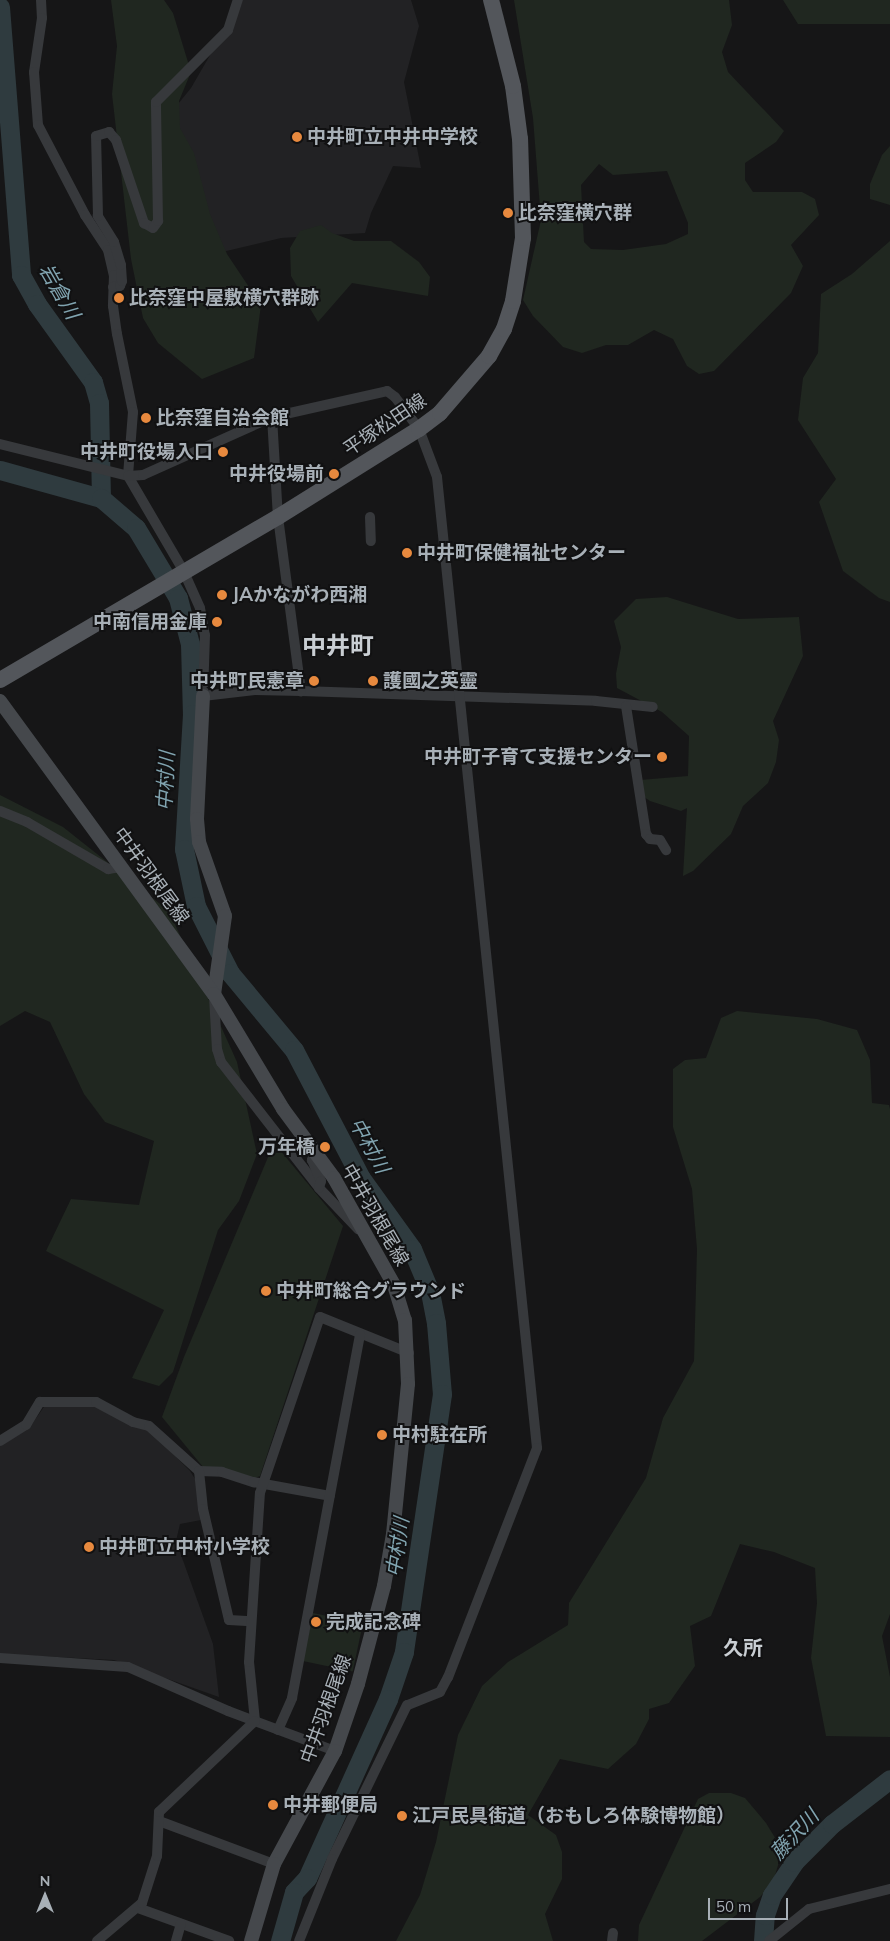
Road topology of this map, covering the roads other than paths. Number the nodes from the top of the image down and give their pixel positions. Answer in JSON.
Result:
{"nodes":[{"id":1,"x":41,"y":0,"type":"edge"},
{"id":2,"x":238,"y":0,"type":"edge"},
{"id":3,"x":491,"y":0,"type":"edge"},
{"id":4,"x":113,"y":287,"type":"junction"},
{"id":5,"x":272,"y":417,"type":"junction"},
{"id":6,"x":419,"y":429,"type":"junction"},
{"id":7,"x":0,"y":444,"type":"edge"},
{"id":8,"x":128,"y":476,"type":"junction"},
{"id":9,"x":278,"y":517,"type":"junction"},
{"id":10,"x":370,"y":517,"type":"dead end"},
{"id":11,"x":371,"y":541,"type":"dead end"},
{"id":12,"x":180,"y":575,"type":"junction"},
{"id":13,"x":0,"y":680,"type":"edge"},
{"id":14,"x":301,"y":691,"type":"junction"},
{"id":15,"x":203,"y":696,"type":"junction"},
{"id":16,"x":461,"y":697,"type":"junction"},
{"id":17,"x":0,"y":701,"type":"edge"},
{"id":18,"x":626,"y":706,"type":"junction"},
{"id":19,"x":653,"y":707,"type":"dead end"},
{"id":20,"x":0,"y":811,"type":"edge"},
{"id":21,"x":666,"y":850,"type":"dead end"},
{"id":22,"x":121,"y":867,"type":"junction"},
{"id":23,"x":214,"y":994,"type":"junction"},
{"id":24,"x":315,"y":1152,"type":"junction"},
{"id":25,"x":319,"y":1188,"type":"junction"},
{"id":26,"x":369,"y":1240,"type":"junction"},
{"id":27,"x":360,"y":1334,"type":"junction"},
{"id":28,"x":408,"y":1353,"type":"junction"},
{"id":29,"x":0,"y":1441,"type":"edge"},
{"id":30,"x":199,"y":1471,"type":"junction"},
{"id":31,"x":262,"y":1484,"type":"junction"},
{"id":32,"x":330,"y":1496,"type":"junction"},
{"id":33,"x":251,"y":1621,"type":"junction"},
{"id":34,"x":0,"y":1658,"type":"edge"},
{"id":35,"x":255,"y":1721,"type":"junction"},
{"id":36,"x":278,"y":1730,"type":"junction"},
{"id":37,"x":335,"y":1751,"type":"junction"},
{"id":38,"x":159,"y":1821,"type":"junction"},
{"id":39,"x":274,"y":1864,"type":"junction"},
{"id":40,"x":890,"y":1890,"type":"edge"},
{"id":41,"x":138,"y":1908,"type":"junction"},
{"id":42,"x":182,"y":1924,"type":"junction"},
{"id":43,"x":772,"y":1938,"type":"edge"},
{"id":44,"x":97,"y":1941,"type":"edge"},
{"id":45,"x":176,"y":1941,"type":"edge"},
{"id":46,"x":229,"y":1941,"type":"edge"},
{"id":47,"x":251,"y":1941,"type":"edge"},
{"id":48,"x":299,"y":1941,"type":"edge"}],
"edges":[{"from":1,"to":4,"type":"street"},
{"from":2,"to":4,"type":"street"},
{"from":3,"to":6,"type":"main road","name":"平塚松田線"},
{"from":4,"to":8,"type":"street"},
{"from":5,"to":6,"type":"street"},
{"from":5,"to":8,"type":"street"},
{"from":5,"to":9,"type":"street"},
{"from":6,"to":9,"type":"main road","name":"平塚松田線"},
{"from":6,"to":16,"type":"street"},
{"from":7,"to":8,"type":"street"},
{"from":8,"to":12,"type":"street"},
{"from":9,"to":12,"type":"main road","name":"平塚松田線"},
{"from":9,"to":14,"type":"street"},
{"from":10,"to":11,"type":"street"},
{"from":12,"to":13,"type":"main road","name":"平塚松田線"},
{"from":12,"to":15,"type":"street"},
{"from":14,"to":15,"type":"street"},
{"from":14,"to":16,"type":"street"},
{"from":15,"to":23,"type":"main road"},
{"from":16,"to":18,"type":"street"},
{"from":16,"to":48,"type":"street"},
{"from":17,"to":22,"type":"main road","name":"中井羽根尾線"},
{"from":18,"to":19,"type":"street"},
{"from":18,"to":21,"type":"street"},
{"from":20,"to":22,"type":"street"},
{"from":22,"to":23,"type":"main road","name":"中井羽根尾線"},
{"from":23,"to":24,"type":"main road","name":"中井羽根尾線"},
{"from":23,"to":25,"type":"street"},
{"from":24,"to":25,"type":"street"},
{"from":24,"to":26,"type":"main road","name":"中井羽根尾線"},
{"from":25,"to":26,"type":"street"},
{"from":26,"to":28,"type":"main road","name":"中井羽根尾線"},
{"from":27,"to":28,"type":"street"},
{"from":27,"to":31,"type":"street"},
{"from":27,"to":32,"type":"street"},
{"from":28,"to":37,"type":"main road","name":"中井羽根尾線"},
{"from":29,"to":30,"type":"street"},
{"from":30,"to":31,"type":"street"},
{"from":30,"to":33,"type":"street"},
{"from":31,"to":32,"type":"street"},
{"from":31,"to":33,"type":"street"},
{"from":32,"to":36,"type":"street"},
{"from":33,"to":35,"type":"street"},
{"from":34,"to":35,"type":"street"},
{"from":35,"to":36,"type":"street"},
{"from":35,"to":38,"type":"street"},
{"from":36,"to":37,"type":"street"},
{"from":37,"to":39,"type":"main road","name":"中井羽根尾線"},
{"from":38,"to":39,"type":"street"},
{"from":38,"to":41,"type":"street"},
{"from":39,"to":47,"type":"main road","name":"中井羽根尾線"},
{"from":40,"to":43,"type":"street"},
{"from":41,"to":42,"type":"street"},
{"from":41,"to":44,"type":"street"},
{"from":42,"to":45,"type":"street"},
{"from":42,"to":46,"type":"street"}]}
